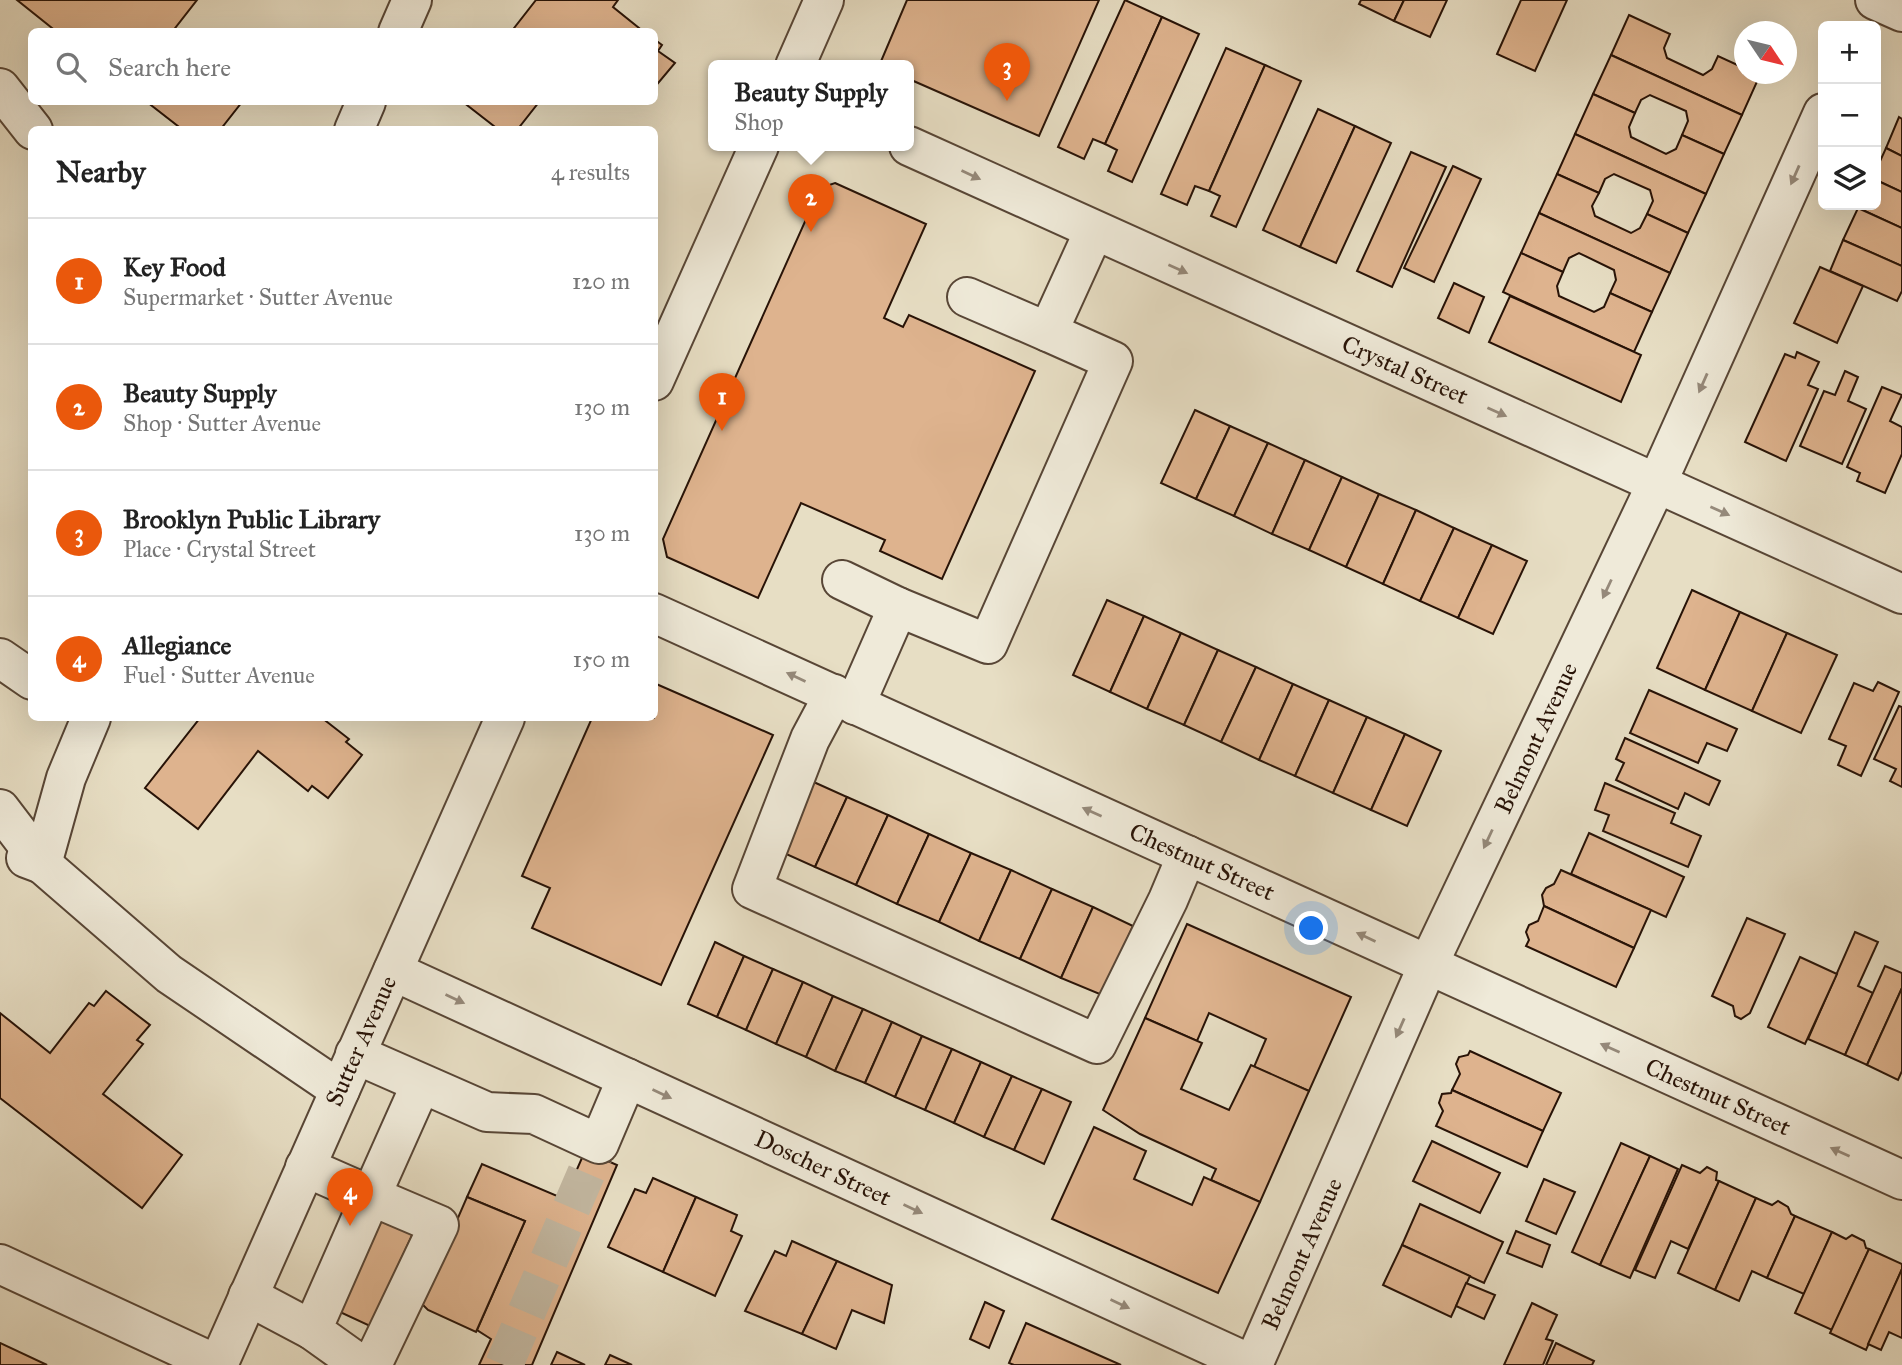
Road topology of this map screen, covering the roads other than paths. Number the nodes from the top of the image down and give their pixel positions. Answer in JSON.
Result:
{"nodes":[{"id":1,"x":412,"y":0,"type":"edge"},
{"id":2,"x":824,"y":0,"type":"edge"},
{"id":3,"x":1875,"y":0,"type":"edge"},
{"id":4,"x":1902,"y":12,"type":"edge"},
{"id":5,"x":1864,"y":21,"type":"edge"},
{"id":6,"x":400,"y":28,"type":"edge"},
{"id":7,"x":797,"y":60,"type":"edge"},
{"id":8,"x":0,"y":89,"type":"edge"},
{"id":9,"x":365,"y":105,"type":"edge"},
{"id":10,"x":1818,"y":124,"type":"edge"},
{"id":11,"x":30,"y":126,"type":"edge"},
{"id":12,"x":356,"y":126,"type":"edge"},
{"id":13,"x":0,"y":131,"type":"edge"},
{"id":14,"x":28,"y":140,"type":"edge"},
{"id":15,"x":914,"y":148,"type":"edge"},
{"id":16,"x":757,"y":151,"type":"edge"},
{"id":17,"x":1094,"y":231,"type":"junction"},
{"id":18,"x":967,"y":297,"type":"dead end"},
{"id":19,"x":1048,"y":332,"type":"junction"},
{"id":20,"x":658,"y":365,"type":"edge"},
{"id":21,"x":1657,"y":483,"type":"junction"},
{"id":22,"x":842,"y":580,"type":"dead end"},
{"id":23,"x":1902,"y":594,"type":"edge"},
{"id":24,"x":898,"y":607,"type":"junction"},
{"id":25,"x":658,"y":615,"type":"edge"},
{"id":26,"x":0,"y":658,"type":"edge"},
{"id":27,"x":28,"y":677,"type":"edge"},
{"id":28,"x":845,"y":700,"type":"junction"},
{"id":29,"x":88,"y":721,"type":"edge"},
{"id":30,"x":504,"y":721,"type":"edge"},
{"id":31,"x":0,"y":809,"type":"edge"},
{"id":32,"x":0,"y":847,"type":"edge"},
{"id":33,"x":1187,"y":855,"type":"junction"},
{"id":34,"x":42,"y":864,"type":"junction"},
{"id":35,"x":1428,"y":965,"type":"junction"},
{"id":36,"x":393,"y":971,"type":"junction"},
{"id":37,"x":355,"y":1055,"type":"junction"},
{"id":38,"x":627,"y":1078,"type":"junction"},
{"id":39,"x":421,"y":1084,"type":"junction"},
{"id":40,"x":340,"y":1090,"type":"junction"},
{"id":41,"x":305,"y":1167,"type":"junction"},
{"id":42,"x":1902,"y":1180,"type":"edge"},
{"id":43,"x":371,"y":1196,"type":"junction"},
{"id":44,"x":0,"y":1264,"type":"edge"},
{"id":45,"x":248,"y":1296,"type":"junction"},
{"id":46,"x":312,"y":1330,"type":"junction"},
{"id":47,"x":218,"y":1365,"type":"edge"},
{"id":48,"x":360,"y":1365,"type":"edge"},
{"id":49,"x":372,"y":1365,"type":"edge"},
{"id":50,"x":1253,"y":1365,"type":"edge"}],
"edges":[{"from":1,"to":6,"type":"street"},
{"from":2,"to":7,"type":"street"},
{"from":3,"to":4,"type":"street"},
{"from":3,"to":5,"type":"street"},
{"from":8,"to":11,"type":"street"},
{"from":9,"to":12,"type":"street"},
{"from":10,"to":21,"type":"street","name":"Belmont Avenue","one_way":true},
{"from":13,"to":14,"type":"street"},
{"from":15,"to":17,"type":"street","name":"Crystal Street","one_way":true},
{"from":16,"to":20,"type":"street"},
{"from":17,"to":19,"type":"street"},
{"from":17,"to":21,"type":"street","name":"Crystal Street","one_way":true},
{"from":18,"to":19,"type":"street"},
{"from":19,"to":24,"type":"street"},
{"from":21,"to":23,"type":"street","name":"Crystal Street","one_way":true},
{"from":21,"to":35,"type":"street","name":"Belmont Avenue","one_way":true},
{"from":22,"to":24,"type":"street"},
{"from":24,"to":28,"type":"street"},
{"from":28,"to":25,"type":"street","name":"Chestnut Street","one_way":true},
{"from":26,"to":27,"type":"street"},
{"from":33,"to":28,"type":"street","name":"Chestnut Street","one_way":true},
{"from":28,"to":33,"type":"street"},
{"from":29,"to":34,"type":"street"},
{"from":30,"to":36,"type":"street","name":"Sutter Avenue"},
{"from":31,"to":34,"type":"street"},
{"from":32,"to":34,"type":"street"},
{"from":35,"to":33,"type":"street","name":"Chestnut Street","one_way":true},
{"from":34,"to":40,"type":"street"},
{"from":42,"to":35,"type":"street","name":"Chestnut Street","one_way":true},
{"from":35,"to":50,"type":"street","name":"Belmont Avenue","one_way":true},
{"from":36,"to":37,"type":"street","name":"Sutter Avenue"},
{"from":36,"to":38,"type":"street","name":"Doscher Street","one_way":true},
{"from":37,"to":39,"type":"street"},
{"from":37,"to":40,"type":"street","name":"Sutter Avenue"},
{"from":38,"to":39,"type":"street"},
{"from":38,"to":50,"type":"street","name":"Doscher Street","one_way":true},
{"from":39,"to":43,"type":"street"},
{"from":40,"to":41,"type":"street","name":"Sutter Avenue"},
{"from":41,"to":43,"type":"street"},
{"from":41,"to":45,"type":"street","name":"Sutter Avenue"},
{"from":43,"to":46,"type":"street"},
{"from":43,"to":49,"type":"street"},
{"from":44,"to":47,"type":"street"},
{"from":45,"to":46,"type":"street"},
{"from":45,"to":47,"type":"street","name":"Sutter Avenue"},
{"from":46,"to":48,"type":"street"}]}
